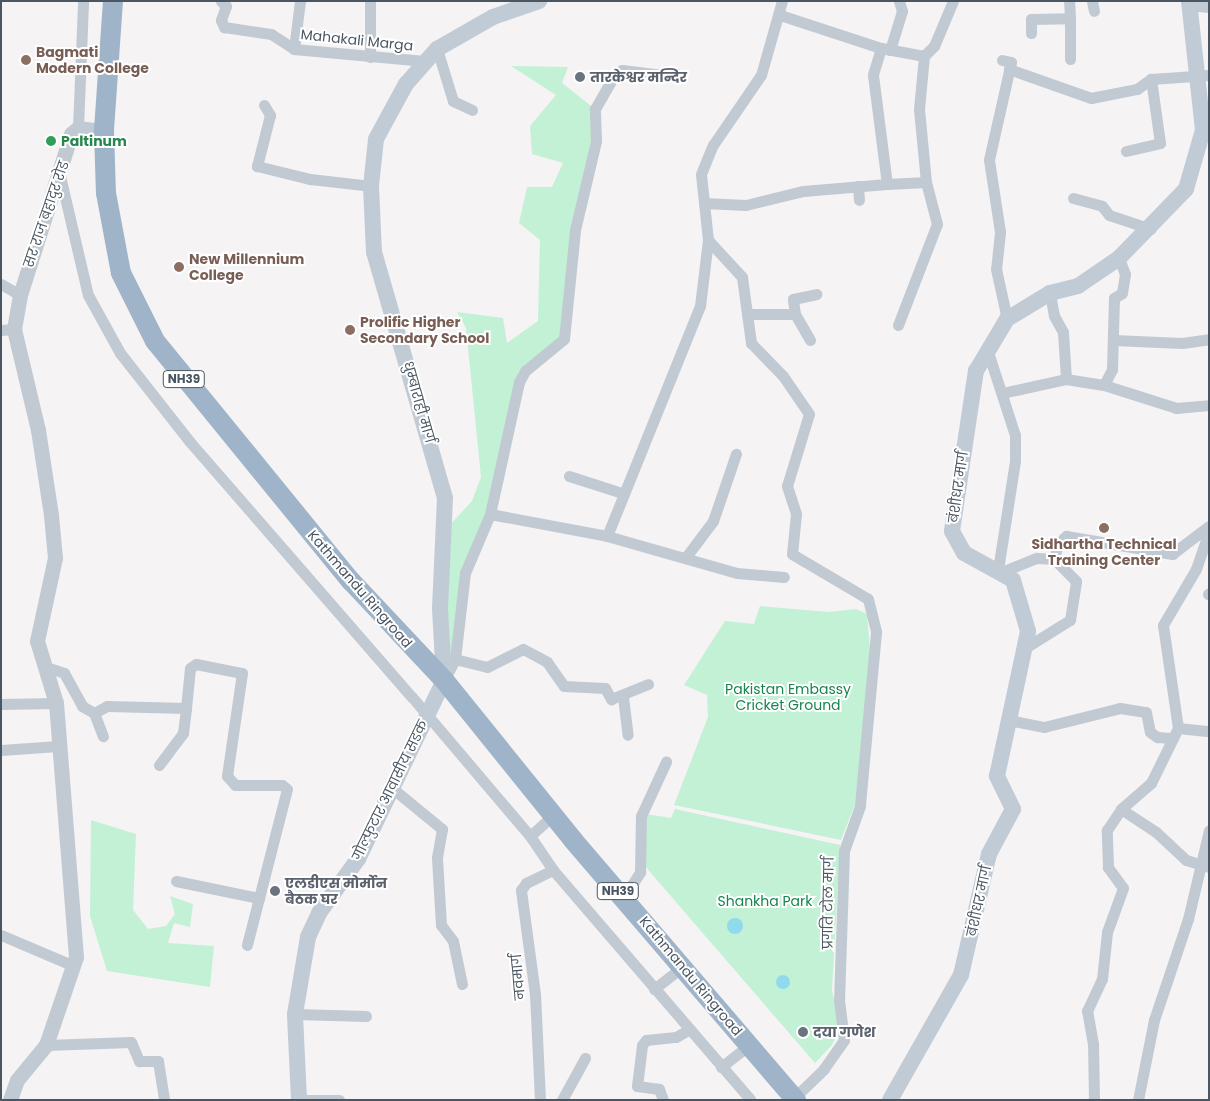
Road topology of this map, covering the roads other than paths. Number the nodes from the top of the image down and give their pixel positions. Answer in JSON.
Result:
{"nodes":[{"id":1,"x":83,"y":1,"type":"edge"},
{"id":2,"x":112,"y":1,"type":"edge"},
{"id":3,"x":300,"y":1,"type":"edge"},
{"id":4,"x":370,"y":1,"type":"edge"},
{"id":5,"x":539,"y":1,"type":"edge"},
{"id":6,"x":782,"y":1,"type":"edge"},
{"id":7,"x":899,"y":1,"type":"edge"},
{"id":8,"x":953,"y":1,"type":"edge"},
{"id":9,"x":1069,"y":1,"type":"edge"},
{"id":10,"x":226,"y":3,"type":"edge"},
{"id":11,"x":1189,"y":3,"type":"edge"},
{"id":12,"x":518,"y":4,"type":"edge"},
{"id":13,"x":1209,"y":7,"type":"edge"},
{"id":14,"x":780,"y":14,"type":"junction"},
{"id":15,"x":1070,"y":18,"type":"junction"},
{"id":16,"x":1031,"y":33,"type":"dead end"},
{"id":17,"x":294,"y":49,"type":"junction"},
{"id":18,"x":438,"y":49,"type":"junction"},
{"id":19,"x":886,"y":49,"type":"junction"},
{"id":20,"x":924,"y":56,"type":"junction"},
{"id":21,"x":370,"y":57,"type":"junction"},
{"id":22,"x":1070,"y":58,"type":"dead end"},
{"id":23,"x":424,"y":62,"type":"junction"},
{"id":24,"x":675,"y":72,"type":"dead end"},
{"id":25,"x":1204,"y":75,"type":"edge"},
{"id":26,"x":1151,"y":79,"type":"junction"},
{"id":27,"x":264,"y":105,"type":"dead end"},
{"id":28,"x":472,"y":110,"type":"dead end"},
{"id":29,"x":78,"y":128,"type":"junction"},
{"id":30,"x":104,"y":131,"type":"junction"},
{"id":31,"x":1126,"y":151,"type":"dead end"},
{"id":32,"x":60,"y":176,"type":"junction"},
{"id":33,"x":926,"y":182,"type":"junction"},
{"id":34,"x":887,"y":184,"type":"junction"},
{"id":35,"x":370,"y":186,"type":"junction"},
{"id":36,"x":858,"y":186,"type":"junction"},
{"id":37,"x":1073,"y":198,"type":"dead end"},
{"id":38,"x":860,"y":200,"type":"dead end"},
{"id":39,"x":704,"y":203,"type":"junction"},
{"id":40,"x":1152,"y":229,"type":"junction"},
{"id":41,"x":708,"y":240,"type":"junction"},
{"id":42,"x":1119,"y":258,"type":"junction"},
{"id":43,"x":1,"y":284,"type":"edge"},
{"id":44,"x":1050,"y":293,"type":"junction"},
{"id":45,"x":816,"y":294,"type":"dead end"},
{"id":46,"x":20,"y":295,"type":"junction"},
{"id":47,"x":747,"y":314,"type":"junction"},
{"id":48,"x":795,"y":314,"type":"junction"},
{"id":49,"x":1008,"y":319,"type":"junction"},
{"id":50,"x":898,"y":325,"type":"dead end"},
{"id":51,"x":7,"y":329,"type":"edge"},
{"id":52,"x":1209,"y":339,"type":"edge"},
{"id":53,"x":810,"y":340,"type":"dead end"},
{"id":54,"x":1113,"y":340,"type":"junction"},
{"id":55,"x":987,"y":347,"type":"junction"},
{"id":56,"x":1066,"y":379,"type":"junction"},
{"id":57,"x":1104,"y":385,"type":"junction"},
{"id":58,"x":1002,"y":393,"type":"junction"},
{"id":59,"x":1209,"y":405,"type":"edge"},
{"id":60,"x":736,"y":454,"type":"dead end"},
{"id":61,"x":569,"y":476,"type":"dead end"},
{"id":62,"x":622,"y":493,"type":"junction"},
{"id":63,"x":490,"y":514,"type":"junction"},
{"id":64,"x":1209,"y":526,"type":"edge"},
{"id":65,"x":1209,"y":531,"type":"edge"},
{"id":66,"x":607,"y":536,"type":"junction"},
{"id":67,"x":686,"y":557,"type":"junction"},
{"id":68,"x":1054,"y":560,"type":"junction"},
{"id":69,"x":1001,"y":570,"type":"junction"},
{"id":70,"x":784,"y":577,"type":"dead end"},
{"id":71,"x":1028,"y":646,"type":"junction"},
{"id":72,"x":455,"y":660,"type":"junction"},
{"id":73,"x":46,"y":667,"type":"junction"},
{"id":74,"x":444,"y":680,"type":"junction"},
{"id":75,"x":648,"y":684,"type":"dead end"},
{"id":76,"x":624,"y":698,"type":"junction"},
{"id":77,"x":56,"y":703,"type":"junction"},
{"id":78,"x":1,"y":704,"type":"edge"},
{"id":79,"x":186,"y":708,"type":"junction"},
{"id":80,"x":94,"y":713,"type":"junction"},
{"id":81,"x":426,"y":714,"type":"junction"},
{"id":82,"x":1008,"y":720,"type":"junction"},
{"id":83,"x":1209,"y":731,"type":"edge"},
{"id":84,"x":1176,"y":733,"type":"junction"},
{"id":85,"x":628,"y":735,"type":"dead end"},
{"id":86,"x":103,"y":736,"type":"dead end"},
{"id":87,"x":58,"y":746,"type":"junction"},
{"id":88,"x":1,"y":750,"type":"edge"},
{"id":89,"x":666,"y":762,"type":"dead end"},
{"id":90,"x":159,"y":765,"type":"dead end"},
{"id":91,"x":392,"y":788,"type":"junction"},
{"id":92,"x":1120,"y":809,"type":"junction"},
{"id":93,"x":553,"y":815,"type":"junction"},
{"id":94,"x":1209,"y":830,"type":"edge"},
{"id":95,"x":530,"y":836,"type":"junction"},
{"id":96,"x":1203,"y":866,"type":"edge"},
{"id":97,"x":553,"y":870,"type":"junction"},
{"id":98,"x":176,"y":881,"type":"dead end"},
{"id":99,"x":624,"y":897,"type":"junction"},
{"id":100,"x":259,"y":898,"type":"junction"},
{"id":101,"x":1,"y":935,"type":"edge"},
{"id":102,"x":247,"y":945,"type":"dead end"},
{"id":103,"x":74,"y":966,"type":"junction"},
{"id":104,"x":683,"y":966,"type":"junction"},
{"id":105,"x":462,"y":984,"type":"dead end"},
{"id":106,"x":654,"y":989,"type":"junction"},
{"id":107,"x":295,"y":1014,"type":"junction"},
{"id":108,"x":366,"y":1016,"type":"dead end"},
{"id":109,"x":688,"y":1030,"type":"junction"},
{"id":110,"x":46,"y":1045,"type":"junction"},
{"id":111,"x":749,"y":1045,"type":"junction"},
{"id":112,"x":585,"y":1058,"type":"dead end"},
{"id":113,"x":721,"y":1067,"type":"junction"},
{"id":114,"x":788,"y":1095,"type":"edge"},
{"id":115,"x":1,"y":1099,"type":"edge"},
{"id":116,"x":10,"y":1100,"type":"edge"},
{"id":117,"x":166,"y":1100,"type":"edge"},
{"id":118,"x":299,"y":1100,"type":"edge"},
{"id":119,"x":339,"y":1100,"type":"edge"},
{"id":120,"x":540,"y":1100,"type":"edge"},
{"id":121,"x":562,"y":1100,"type":"edge"},
{"id":122,"x":664,"y":1100,"type":"edge"},
{"id":123,"x":751,"y":1100,"type":"edge"},
{"id":124,"x":890,"y":1100,"type":"edge"},
{"id":125,"x":1094,"y":1100,"type":"edge"},
{"id":126,"x":1138,"y":1100,"type":"edge"}],
"edges":[{"from":1,"to":29,"type":"street"},
{"from":2,"to":30,"type":"highway","name":"Kathmandu Ringroad","number":"NH39"},
{"from":3,"to":17,"type":"street"},
{"from":4,"to":21,"type":"street"},
{"from":5,"to":12,"type":"main road","name":"धुम्बाराही मार्ग"},
{"from":6,"to":14,"type":"street"},
{"from":7,"to":19,"type":"street"},
{"from":8,"to":20,"type":"street"},
{"from":9,"to":15,"type":"street"},
{"from":10,"to":17,"type":"street","name":"Mahakali Marga"},
{"from":11,"to":13,"type":"street"},
{"from":11,"to":25,"type":"main road","name":"बंशीधर मार्ग"},
{"from":12,"to":18,"type":"main road","name":"धुम्बाराही मार्ग"},
{"from":14,"to":19,"type":"street"},
{"from":14,"to":39,"type":"street"},
{"from":15,"to":16,"type":"street"},
{"from":15,"to":22,"type":"street"},
{"from":17,"to":21,"type":"street","name":"Mahakali Marga"},
{"from":18,"to":23,"type":"main road","name":"धुम्बाराही मार्ग"},
{"from":18,"to":28,"type":"street"},
{"from":19,"to":20,"type":"street"},
{"from":19,"to":34,"type":"street"},
{"from":20,"to":33,"type":"street"},
{"from":21,"to":23,"type":"street","name":"Mahakali Marga"},
{"from":23,"to":35,"type":"main road","name":"धुम्बाराही मार्ग"},
{"from":24,"to":63,"type":"street"},
{"from":25,"to":26,"type":"street"},
{"from":25,"to":40,"type":"main road","name":"बंशीधर मार्ग"},
{"from":26,"to":31,"type":"street"},
{"from":26,"to":49,"type":"street"},
{"from":27,"to":35,"type":"street"},
{"from":29,"to":30,"type":"street"},
{"from":29,"to":32,"type":"street","name":"सर राज बहादुर रोड"},
{"from":30,"to":74,"type":"highway","name":"Kathmandu Ringroad","number":"NH39"},
{"from":32,"to":46,"type":"street","name":"सर राज बहादुर रोड"},
{"from":32,"to":81,"type":"street"},
{"from":33,"to":34,"type":"street"},
{"from":33,"to":50,"type":"street"},
{"from":34,"to":36,"type":"street"},
{"from":35,"to":74,"type":"main road","name":"धुम्बाराही मार्ग"},
{"from":36,"to":38,"type":"street"},
{"from":36,"to":39,"type":"street"},
{"from":37,"to":40,"type":"street"},
{"from":39,"to":41,"type":"street"},
{"from":40,"to":42,"type":"main road","name":"बंशीधर मार्ग"},
{"from":41,"to":47,"type":"street","name":"प्रगति टोल मार्ग"},
{"from":41,"to":62,"type":"street"},
{"from":42,"to":44,"type":"main road","name":"बंशीधर मार्ग"},
{"from":42,"to":54,"type":"street"},
{"from":43,"to":46,"type":"street"},
{"from":44,"to":49,"type":"main road","name":"बंशीधर मार्ग"},
{"from":44,"to":56,"type":"street"},
{"from":45,"to":48,"type":"street"},
{"from":46,"to":51,"type":"street","name":"सर राज बहादुर रोड"},
{"from":47,"to":48,"type":"street"},
{"from":47,"to":114,"type":"street","name":"प्रगति टोल मार्ग"},
{"from":48,"to":53,"type":"street"},
{"from":49,"to":55,"type":"main road","name":"बंशीधर मार्ग"},
{"from":51,"to":73,"type":"street"},
{"from":52,"to":54,"type":"street"},
{"from":54,"to":57,"type":"street"},
{"from":55,"to":58,"type":"street"},
{"from":55,"to":69,"type":"main road","name":"बंशीधर मार्ग"},
{"from":56,"to":57,"type":"street"},
{"from":56,"to":58,"type":"street"},
{"from":57,"to":59,"type":"street"},
{"from":58,"to":69,"type":"street"},
{"from":60,"to":67,"type":"street"},
{"from":61,"to":62,"type":"street"},
{"from":62,"to":66,"type":"street"},
{"from":63,"to":66,"type":"street"},
{"from":63,"to":72,"type":"street"},
{"from":64,"to":68,"type":"street"},
{"from":65,"to":84,"type":"street"},
{"from":66,"to":67,"type":"street"},
{"from":67,"to":70,"type":"street"},
{"from":68,"to":69,"type":"street"},
{"from":68,"to":71,"type":"street"},
{"from":69,"to":71,"type":"main road","name":"बंशीधर मार्ग"},
{"from":71,"to":82,"type":"main road","name":"बंशीधर मार्ग"},
{"from":72,"to":74,"type":"street"},
{"from":72,"to":76,"type":"street"},
{"from":73,"to":77,"type":"street"},
{"from":73,"to":80,"type":"street"},
{"from":74,"to":81,"type":"main road","name":"गोल्फुटार आवासीय सडक"},
{"from":74,"to":93,"type":"highway","name":"Kathmandu Ringroad","number":"NH39"},
{"from":75,"to":76,"type":"street"},
{"from":76,"to":85,"type":"street"},
{"from":77,"to":78,"type":"street"},
{"from":77,"to":87,"type":"street"},
{"from":79,"to":80,"type":"street"},
{"from":79,"to":90,"type":"street"},
{"from":79,"to":100,"type":"street"},
{"from":80,"to":86,"type":"street"},
{"from":81,"to":91,"type":"main road","name":"गोल्फुटार आवासीय सडक"},
{"from":81,"to":95,"type":"street"},
{"from":82,"to":84,"type":"street"},
{"from":82,"to":124,"type":"main road","name":"बंशीधर मार्ग"},
{"from":83,"to":84,"type":"street"},
{"from":84,"to":92,"type":"street"},
{"from":87,"to":88,"type":"street"},
{"from":87,"to":103,"type":"street"},
{"from":89,"to":99,"type":"street"},
{"from":91,"to":105,"type":"street"},
{"from":91,"to":107,"type":"main road","name":"गोल्फुटार आवासीय सडक"},
{"from":92,"to":96,"type":"street"},
{"from":92,"to":125,"type":"street"},
{"from":93,"to":95,"type":"street"},
{"from":93,"to":99,"type":"highway","name":"Kathmandu Ringroad","number":"NH39"},
{"from":94,"to":96,"type":"street"},
{"from":95,"to":97,"type":"street"},
{"from":96,"to":126,"type":"street"},
{"from":97,"to":106,"type":"street"},
{"from":97,"to":120,"type":"street","name":"नवमार्ग"},
{"from":98,"to":100,"type":"street"},
{"from":99,"to":104,"type":"highway","name":"Kathmandu Ringroad","number":"NH39"},
{"from":100,"to":102,"type":"street"},
{"from":101,"to":103,"type":"street"},
{"from":103,"to":110,"type":"street"},
{"from":104,"to":106,"type":"street"},
{"from":104,"to":111,"type":"highway","name":"Kathmandu Ringroad","number":"NH39"},
{"from":106,"to":109,"type":"street"},
{"from":107,"to":108,"type":"street"},
{"from":107,"to":118,"type":"main road","name":"गोल्फुटार आवासीय सडक"},
{"from":109,"to":113,"type":"street"},
{"from":109,"to":122,"type":"street"},
{"from":110,"to":116,"type":"street"},
{"from":110,"to":117,"type":"street"},
{"from":111,"to":113,"type":"street"},
{"from":111,"to":114,"type":"highway","name":"Kathmandu Ringroad","number":"NH39"},
{"from":112,"to":121,"type":"street"},
{"from":113,"to":123,"type":"street"},
{"from":115,"to":116,"type":"street"},
{"from":118,"to":119,"type":"street"}]}
